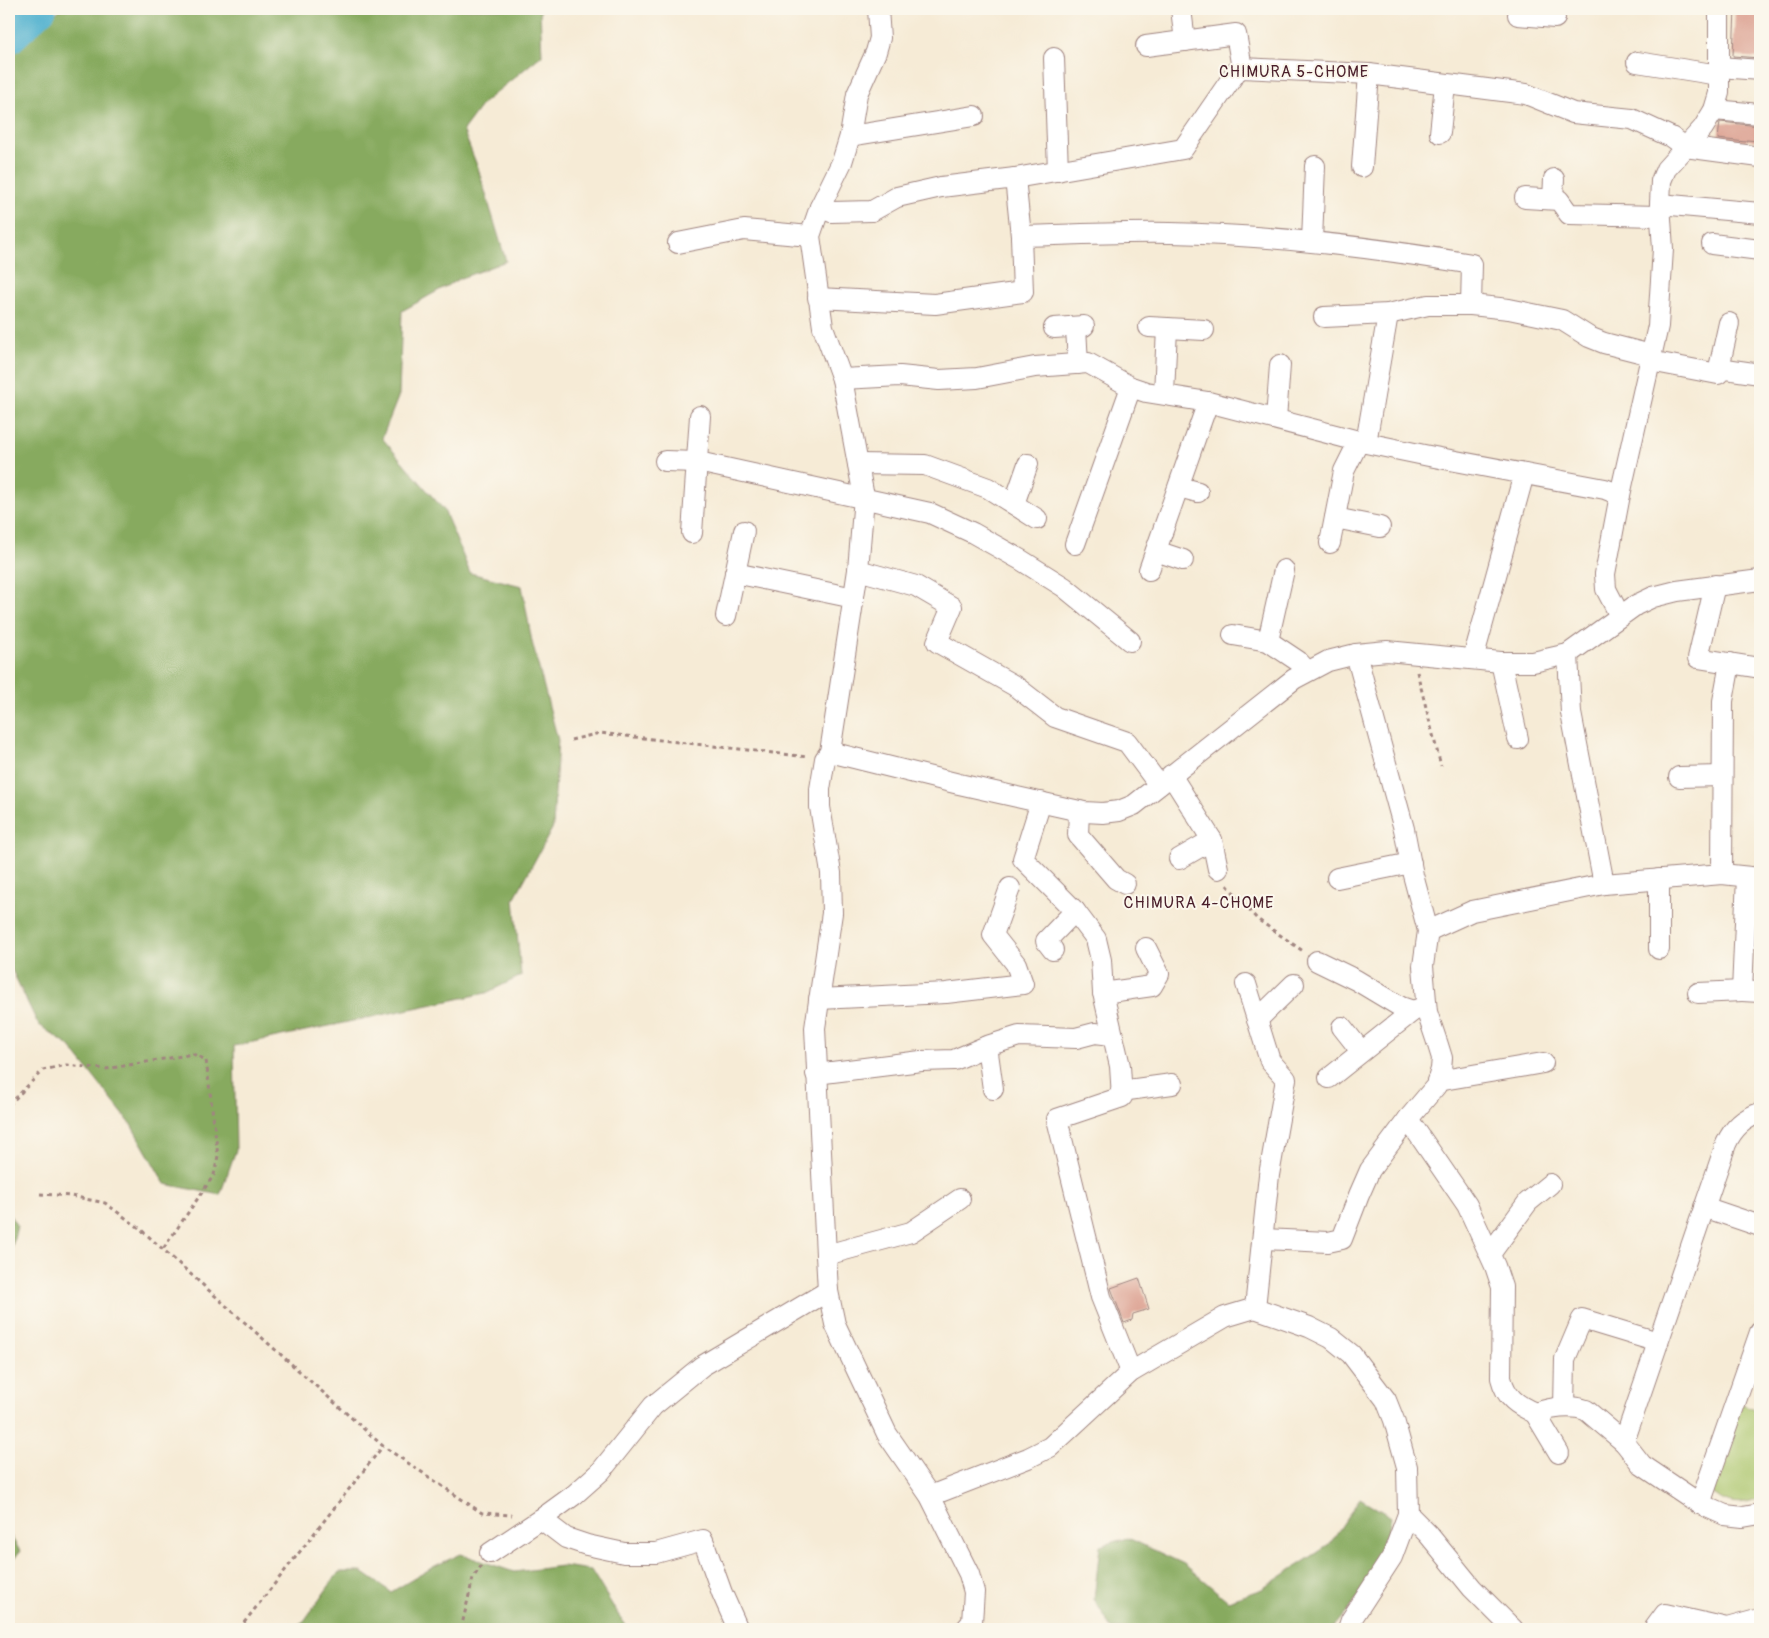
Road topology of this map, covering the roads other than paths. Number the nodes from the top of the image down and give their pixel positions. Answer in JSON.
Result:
{"nodes":[{"id":1,"x":878,"y":9,"type":"edge"},
{"id":2,"x":1181,"y":9,"type":"edge"},
{"id":3,"x":1719,"y":9,"type":"edge"},
{"id":4,"x":1555,"y":18,"type":"dead end"},
{"id":5,"x":1517,"y":19,"type":"edge"},
{"id":6,"x":1185,"y":40,"type":"junction"},
{"id":7,"x":1146,"y":46,"type":"dead end"},
{"id":8,"x":1054,"y":58,"type":"dead end"},
{"id":9,"x":1637,"y":62,"type":"dead end"},
{"id":10,"x":1242,"y":68,"type":"junction"},
{"id":11,"x":1760,"y":70,"type":"edge"},
{"id":12,"x":1719,"y":71,"type":"junction"},
{"id":13,"x":1369,"y":74,"type":"junction"},
{"id":14,"x":1445,"y":84,"type":"junction"},
{"id":15,"x":1714,"y":110,"type":"junction"},
{"id":16,"x":1760,"y":114,"type":"edge"},
{"id":17,"x":974,"y":116,"type":"dead end"},
{"id":18,"x":1440,"y":132,"type":"dead end"},
{"id":19,"x":850,"y":136,"type":"junction"},
{"id":20,"x":1685,"y":147,"type":"junction"},
{"id":21,"x":1760,"y":157,"type":"edge"},
{"id":22,"x":1315,"y":166,"type":"dead end"},
{"id":23,"x":1362,"y":167,"type":"dead end"},
{"id":24,"x":1058,"y":170,"type":"junction"},
{"id":25,"x":1015,"y":178,"type":"junction"},
{"id":26,"x":1554,"y":179,"type":"dead end"},
{"id":27,"x":1525,"y":198,"type":"dead end"},
{"id":28,"x":1553,"y":199,"type":"junction"},
{"id":29,"x":820,"y":207,"type":"junction"},
{"id":30,"x":1660,"y":210,"type":"junction"},
{"id":31,"x":1760,"y":213,"type":"edge"},
{"id":32,"x":810,"y":236,"type":"junction"},
{"id":33,"x":1021,"y":236,"type":"junction"},
{"id":34,"x":1312,"y":241,"type":"junction"},
{"id":35,"x":678,"y":243,"type":"dead end"},
{"id":36,"x":1712,"y":244,"type":"dead end"},
{"id":37,"x":1760,"y":250,"type":"edge"},
{"id":38,"x":818,"y":298,"type":"junction"},
{"id":39,"x":1471,"y":305,"type":"junction"},
{"id":40,"x":1388,"y":314,"type":"junction"},
{"id":41,"x":1324,"y":317,"type":"dead end"},
{"id":42,"x":1729,"y":323,"type":"dead end"},
{"id":43,"x":1054,"y":328,"type":"dead end"},
{"id":44,"x":1204,"y":330,"type":"dead end"},
{"id":45,"x":1651,"y":358,"type":"junction"},
{"id":46,"x":1078,"y":364,"type":"junction"},
{"id":47,"x":1280,"y":365,"type":"dead end"},
{"id":48,"x":1720,"y":368,"type":"junction"},
{"id":49,"x":1760,"y":374,"type":"edge"},
{"id":50,"x":842,"y":379,"type":"junction"},
{"id":51,"x":1131,"y":387,"type":"junction"},
{"id":52,"x":1164,"y":394,"type":"junction"},
{"id":53,"x":1208,"y":402,"type":"junction"},
{"id":54,"x":700,"y":416,"type":"dead end"},
{"id":55,"x":1276,"y":419,"type":"junction"},
{"id":56,"x":1362,"y":442,"type":"junction"},
{"id":57,"x":665,"y":461,"type":"dead end"},
{"id":58,"x":698,"y":462,"type":"junction"},
{"id":59,"x":858,"y":464,"type":"junction"},
{"id":60,"x":1028,"y":464,"type":"dead end"},
{"id":61,"x":1524,"y":474,"type":"junction"},
{"id":62,"x":1179,"y":487,"type":"junction"},
{"id":63,"x":1198,"y":492,"type":"dead end"},
{"id":64,"x":1620,"y":495,"type":"junction"},
{"id":65,"x":864,"y":497,"type":"junction"},
{"id":66,"x":1014,"y":504,"type":"junction"},
{"id":67,"x":1335,"y":518,"type":"junction"},
{"id":68,"x":1037,"y":519,"type":"dead end"},
{"id":69,"x":1380,"y":527,"type":"dead end"},
{"id":70,"x":744,"y":531,"type":"dead end"},
{"id":71,"x":692,"y":533,"type":"dead end"},
{"id":72,"x":1330,"y":543,"type":"dead end"},
{"id":73,"x":1075,"y":544,"type":"dead end"},
{"id":74,"x":1156,"y":551,"type":"junction"},
{"id":75,"x":1183,"y":560,"type":"dead end"},
{"id":76,"x":858,"y":570,"type":"junction"},
{"id":77,"x":1149,"y":570,"type":"dead end"},
{"id":78,"x":1284,"y":570,"type":"dead end"},
{"id":79,"x":735,"y":573,"type":"junction"},
{"id":80,"x":1760,"y":580,"type":"edge"},
{"id":81,"x":1715,"y":585,"type":"junction"},
{"id":82,"x":854,"y":598,"type":"junction"},
{"id":83,"x":726,"y":616,"type":"dead end"},
{"id":84,"x":1620,"y":616,"type":"junction"},
{"id":85,"x":1233,"y":635,"type":"dead end"},
{"id":86,"x":1130,"y":641,"type":"dead end"},
{"id":87,"x":1268,"y":641,"type":"junction"},
{"id":88,"x":1356,"y":654,"type":"junction"},
{"id":89,"x":1568,"y":654,"type":"junction"},
{"id":90,"x":1473,"y":659,"type":"junction"},
{"id":91,"x":1501,"y":662,"type":"junction"},
{"id":92,"x":1730,"y":663,"type":"junction"},
{"id":93,"x":1760,"y":668,"type":"edge"},
{"id":94,"x":1307,"y":671,"type":"junction"},
{"id":95,"x":1518,"y":739,"type":"dead end"},
{"id":96,"x":828,"y":755,"type":"junction"},
{"id":97,"x":1722,"y":776,"type":"junction"},
{"id":98,"x":1679,"y":777,"type":"dead end"},
{"id":99,"x":1165,"y":780,"type":"junction"},
{"id":100,"x":1042,"y":802,"type":"junction"},
{"id":101,"x":1079,"y":811,"type":"junction"},
{"id":102,"x":1212,"y":840,"type":"junction"},
{"id":103,"x":1179,"y":859,"type":"dead end"},
{"id":104,"x":1411,"y":863,"type":"junction"},
{"id":105,"x":1218,"y":869,"type":"road end"},
{"id":106,"x":1722,"y":874,"type":"junction"},
{"id":107,"x":1754,"y":877,"type":"edge"},
{"id":108,"x":1337,"y":878,"type":"dead end"},
{"id":109,"x":1659,"y":879,"type":"junction"},
{"id":110,"x":1125,"y":884,"type":"dead end"},
{"id":111,"x":1604,"y":884,"type":"junction"},
{"id":112,"x":1010,"y":888,"type":"dead end"},
{"id":113,"x":1075,"y":911,"type":"junction"},
{"id":114,"x":1428,"y":931,"type":"junction"},
{"id":115,"x":1659,"y":949,"type":"dead end"},
{"id":116,"x":1054,"y":950,"type":"dead end"},
{"id":117,"x":1155,"y":955,"type":"dead end"},
{"id":118,"x":1317,"y":961,"type":"road end"},
{"id":119,"x":1246,"y":984,"type":"dead end"},
{"id":120,"x":1294,"y":984,"type":"dead end"},
{"id":121,"x":1751,"y":991,"type":"edge"},
{"id":122,"x":1698,"y":992,"type":"dead end"},
{"id":123,"x":1103,"y":993,"type":"junction"},
{"id":124,"x":819,"y":999,"type":"junction"},
{"id":125,"x":1419,"y":1008,"type":"junction"},
{"id":126,"x":1256,"y":1020,"type":"junction"},
{"id":127,"x":1342,"y":1027,"type":"dead end"},
{"id":128,"x":1112,"y":1034,"type":"junction"},
{"id":129,"x":987,"y":1046,"type":"junction"},
{"id":130,"x":1361,"y":1052,"type":"junction"},
{"id":131,"x":1543,"y":1063,"type":"dead end"},
{"id":132,"x":816,"y":1074,"type":"junction"},
{"id":133,"x":1329,"y":1078,"type":"dead end"},
{"id":134,"x":1438,"y":1081,"type":"junction"},
{"id":135,"x":1172,"y":1084,"type":"dead end"},
{"id":136,"x":993,"y":1089,"type":"dead end"},
{"id":137,"x":1121,"y":1091,"type":"junction"},
{"id":138,"x":1760,"y":1113,"type":"edge"},
{"id":139,"x":1408,"y":1119,"type":"junction"},
{"id":140,"x":1550,"y":1184,"type":"dead end"},
{"id":141,"x":960,"y":1199,"type":"dead end"},
{"id":142,"x":1704,"y":1207,"type":"junction"},
{"id":143,"x":1760,"y":1226,"type":"edge"},
{"id":144,"x":1263,"y":1239,"type":"junction"},
{"id":145,"x":1490,"y":1254,"type":"junction"},
{"id":146,"x":826,"y":1255,"type":"junction"},
{"id":147,"x":828,"y":1291,"type":"junction"},
{"id":148,"x":1255,"y":1308,"type":"junction"},
{"id":149,"x":1760,"y":1332,"type":"edge"},
{"id":150,"x":1658,"y":1342,"type":"junction"},
{"id":151,"x":1756,"y":1358,"type":"edge"},
{"id":152,"x":1131,"y":1372,"type":"junction"},
{"id":153,"x":1564,"y":1407,"type":"junction"},
{"id":154,"x":1534,"y":1413,"type":"junction"},
{"id":155,"x":1624,"y":1442,"type":"junction"},
{"id":156,"x":1558,"y":1453,"type":"dead end"},
{"id":157,"x":930,"y":1496,"type":"junction"},
{"id":158,"x":1700,"y":1504,"type":"junction"},
{"id":159,"x":1408,"y":1514,"type":"junction"},
{"id":160,"x":1760,"y":1514,"type":"edge"},
{"id":161,"x":543,"y":1518,"type":"junction"},
{"id":162,"x":490,"y":1553,"type":"road end"},
{"id":163,"x":1760,"y":1619,"type":"edge"},
{"id":164,"x":738,"y":1629,"type":"edge"},
{"id":165,"x":966,"y":1629,"type":"edge"},
{"id":166,"x":1348,"y":1629,"type":"edge"},
{"id":167,"x":1513,"y":1629,"type":"edge"},
{"id":168,"x":1654,"y":1629,"type":"edge"}],
"edges":[{"from":1,"to":19,"type":"street"},
{"from":2,"to":6,"type":"street"},
{"from":3,"to":12,"type":"street"},
{"from":4,"to":5,"type":"street"},
{"from":6,"to":7,"type":"street"},
{"from":6,"to":10,"type":"street"},
{"from":8,"to":24,"type":"street"},
{"from":9,"to":12,"type":"street"},
{"from":10,"to":13,"type":"street"},
{"from":10,"to":24,"type":"street"},
{"from":11,"to":12,"type":"street"},
{"from":12,"to":15,"type":"street"},
{"from":13,"to":14,"type":"street"},
{"from":13,"to":23,"type":"street"},
{"from":14,"to":18,"type":"street"},
{"from":14,"to":20,"type":"street"},
{"from":15,"to":16,"type":"street"},
{"from":15,"to":20,"type":"street"},
{"from":17,"to":19,"type":"street"},
{"from":19,"to":29,"type":"street"},
{"from":20,"to":21,"type":"street"},
{"from":20,"to":30,"type":"street"},
{"from":22,"to":34,"type":"street"},
{"from":24,"to":25,"type":"street"},
{"from":25,"to":29,"type":"street"},
{"from":25,"to":33,"type":"street"},
{"from":26,"to":28,"type":"street"},
{"from":27,"to":28,"type":"street"},
{"from":28,"to":30,"type":"street"},
{"from":29,"to":32,"type":"street"},
{"from":30,"to":31,"type":"street"},
{"from":30,"to":45,"type":"street"},
{"from":32,"to":35,"type":"street"},
{"from":32,"to":38,"type":"street"},
{"from":33,"to":34,"type":"street"},
{"from":33,"to":38,"type":"street"},
{"from":34,"to":39,"type":"street"},
{"from":36,"to":37,"type":"street"},
{"from":38,"to":50,"type":"street"},
{"from":39,"to":40,"type":"street"},
{"from":39,"to":45,"type":"street"},
{"from":40,"to":41,"type":"street"},
{"from":40,"to":56,"type":"street"},
{"from":42,"to":48,"type":"street"},
{"from":43,"to":46,"type":"street"},
{"from":44,"to":52,"type":"street"},
{"from":45,"to":48,"type":"street"},
{"from":45,"to":64,"type":"street"},
{"from":46,"to":50,"type":"street"},
{"from":46,"to":51,"type":"street"},
{"from":47,"to":55,"type":"street"},
{"from":48,"to":49,"type":"street"},
{"from":50,"to":59,"type":"street"},
{"from":51,"to":52,"type":"street"},
{"from":51,"to":73,"type":"street"},
{"from":52,"to":53,"type":"street"},
{"from":53,"to":55,"type":"street"},
{"from":53,"to":62,"type":"street"},
{"from":54,"to":58,"type":"street"},
{"from":55,"to":56,"type":"street"},
{"from":56,"to":61,"type":"street"},
{"from":56,"to":67,"type":"street"},
{"from":57,"to":58,"type":"street"},
{"from":58,"to":65,"type":"street"},
{"from":58,"to":71,"type":"street"},
{"from":59,"to":65,"type":"street"},
{"from":59,"to":66,"type":"street"},
{"from":60,"to":66,"type":"street"},
{"from":61,"to":64,"type":"street"},
{"from":61,"to":90,"type":"street"},
{"from":62,"to":63,"type":"street"},
{"from":62,"to":74,"type":"street"},
{"from":64,"to":84,"type":"street"},
{"from":65,"to":76,"type":"street"},
{"from":65,"to":86,"type":"street"},
{"from":66,"to":68,"type":"street"},
{"from":67,"to":69,"type":"street"},
{"from":67,"to":72,"type":"street"},
{"from":70,"to":79,"type":"street"},
{"from":74,"to":75,"type":"street"},
{"from":74,"to":77,"type":"street"},
{"from":76,"to":82,"type":"street"},
{"from":76,"to":99,"type":"street"},
{"from":78,"to":87,"type":"street"},
{"from":79,"to":82,"type":"street"},
{"from":79,"to":83,"type":"street"},
{"from":80,"to":81,"type":"street"},
{"from":81,"to":84,"type":"street"},
{"from":81,"to":92,"type":"street"},
{"from":82,"to":96,"type":"street"},
{"from":84,"to":89,"type":"street"},
{"from":85,"to":87,"type":"street"},
{"from":87,"to":94,"type":"street"},
{"from":88,"to":90,"type":"street"},
{"from":88,"to":94,"type":"street"},
{"from":88,"to":104,"type":"street"},
{"from":89,"to":91,"type":"street"},
{"from":89,"to":111,"type":"street"},
{"from":90,"to":91,"type":"street"},
{"from":91,"to":95,"type":"street"},
{"from":92,"to":93,"type":"street"},
{"from":92,"to":97,"type":"street"},
{"from":94,"to":99,"type":"street"},
{"from":96,"to":100,"type":"street"},
{"from":96,"to":124,"type":"street"},
{"from":97,"to":98,"type":"street"},
{"from":97,"to":106,"type":"street"},
{"from":99,"to":101,"type":"street"},
{"from":99,"to":102,"type":"street"},
{"from":100,"to":101,"type":"street"},
{"from":100,"to":113,"type":"street"},
{"from":101,"to":110,"type":"street"},
{"from":102,"to":103,"type":"street"},
{"from":102,"to":105,"type":"street"},
{"from":104,"to":108,"type":"street"},
{"from":104,"to":114,"type":"street"},
{"from":106,"to":107,"type":"street"},
{"from":106,"to":109,"type":"street"},
{"from":107,"to":121,"type":"street"},
{"from":109,"to":111,"type":"street"},
{"from":109,"to":115,"type":"street"},
{"from":111,"to":114,"type":"street"},
{"from":112,"to":124,"type":"street"},
{"from":113,"to":116,"type":"street"},
{"from":113,"to":123,"type":"street"},
{"from":114,"to":125,"type":"street"},
{"from":117,"to":123,"type":"street"},
{"from":118,"to":125,"type":"street"},
{"from":119,"to":126,"type":"street"},
{"from":120,"to":126,"type":"street"},
{"from":121,"to":122,"type":"street"},
{"from":123,"to":128,"type":"street"},
{"from":124,"to":132,"type":"street"},
{"from":125,"to":130,"type":"street"},
{"from":125,"to":134,"type":"street"},
{"from":126,"to":144,"type":"street"},
{"from":127,"to":130,"type":"street"},
{"from":128,"to":129,"type":"street"},
{"from":128,"to":137,"type":"street"},
{"from":129,"to":132,"type":"street"},
{"from":129,"to":136,"type":"street"},
{"from":130,"to":133,"type":"street"},
{"from":131,"to":134,"type":"street"},
{"from":132,"to":146,"type":"street"},
{"from":134,"to":139,"type":"street"},
{"from":135,"to":137,"type":"street"},
{"from":137,"to":152,"type":"street"},
{"from":138,"to":142,"type":"street"},
{"from":139,"to":144,"type":"street"},
{"from":139,"to":145,"type":"street"},
{"from":140,"to":145,"type":"street"},
{"from":141,"to":146,"type":"street"},
{"from":142,"to":143,"type":"street"},
{"from":142,"to":150,"type":"street"},
{"from":144,"to":148,"type":"street"},
{"from":145,"to":154,"type":"street"},
{"from":146,"to":147,"type":"street"},
{"from":147,"to":157,"type":"street"},
{"from":147,"to":161,"type":"street"},
{"from":148,"to":152,"type":"street"},
{"from":148,"to":159,"type":"street"},
{"from":149,"to":151,"type":"street"},
{"from":150,"to":153,"type":"street"},
{"from":150,"to":155,"type":"street"},
{"from":151,"to":158,"type":"street"},
{"from":152,"to":157,"type":"street"},
{"from":153,"to":154,"type":"street"},
{"from":153,"to":155,"type":"street"},
{"from":154,"to":156,"type":"street"},
{"from":155,"to":158,"type":"street"},
{"from":157,"to":165,"type":"street"},
{"from":158,"to":160,"type":"street"},
{"from":159,"to":166,"type":"street"},
{"from":159,"to":167,"type":"street"},
{"from":161,"to":162,"type":"street"},
{"from":161,"to":164,"type":"street"},
{"from":163,"to":168,"type":"street"}]}
